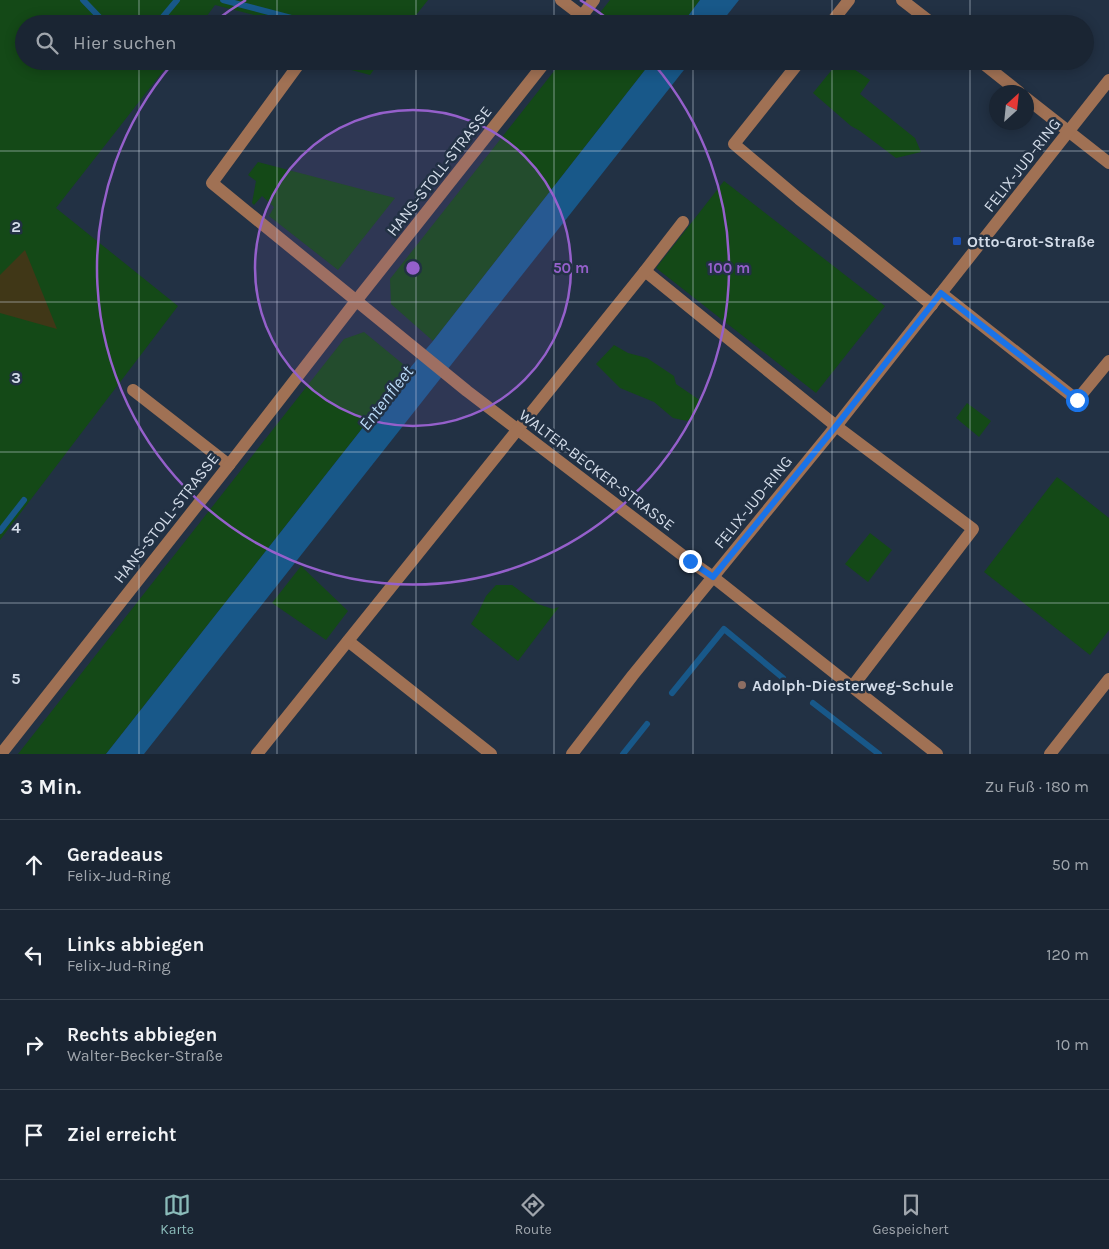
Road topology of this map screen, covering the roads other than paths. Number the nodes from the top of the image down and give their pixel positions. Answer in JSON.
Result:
{"nodes":[{"id":1,"x":561,"y":0,"type":"edge"},
{"id":2,"x":594,"y":0,"type":"edge"},
{"id":3,"x":849,"y":0,"type":"edge"},
{"id":4,"x":902,"y":0,"type":"edge"},
{"id":5,"x":574,"y":15,"type":"edge"},
{"id":6,"x":583,"y":15,"type":"edge"},
{"id":7,"x":837,"y":15,"type":"edge"},
{"id":8,"x":921,"y":15,"type":"edge"},
{"id":9,"x":295,"y":70,"type":"edge"},
{"id":10,"x":539,"y":70,"type":"edge"},
{"id":11,"x":793,"y":70,"type":"edge"},
{"id":12,"x":992,"y":70,"type":"edge"},
{"id":13,"x":1109,"y":80,"type":"edge"},
{"id":14,"x":1011,"y":85,"type":"edge"},
{"id":15,"x":1034,"y":104,"type":"edge"},
{"id":16,"x":1069,"y":131,"type":"junction"},
{"id":17,"x":1109,"y":163,"type":"edge"},
{"id":18,"x":683,"y":222,"type":"dead end"},
{"id":19,"x":645,"y":271,"type":"junction"},
{"id":20,"x":941,"y":293,"type":"junction"},
{"id":21,"x":356,"y":301,"type":"junction"},
{"id":22,"x":932,"y":305,"type":"junction"},
{"id":23,"x":1109,"y":361,"type":"edge"},
{"id":24,"x":133,"y":390,"type":"dead end"},
{"id":25,"x":836,"y":426,"type":"junction"},
{"id":26,"x":518,"y":430,"type":"junction"},
{"id":27,"x":229,"y":465,"type":"junction"},
{"id":28,"x":713,"y":577,"type":"junction"},
{"id":29,"x":348,"y":640,"type":"junction"},
{"id":30,"x":1109,"y":679,"type":"edge"},
{"id":31,"x":852,"y":688,"type":"junction"},
{"id":32,"x":3,"y":747,"type":"edge"},
{"id":33,"x":257,"y":754,"type":"edge"},
{"id":34,"x":491,"y":754,"type":"edge"},
{"id":35,"x":572,"y":754,"type":"edge"},
{"id":36,"x":937,"y":754,"type":"edge"},
{"id":37,"x":1050,"y":754,"type":"edge"}],
"edges":[{"from":1,"to":5,"type":"street"},
{"from":2,"to":6,"type":"street"},
{"from":3,"to":7,"type":"street"},
{"from":4,"to":8,"type":"street"},
{"from":9,"to":21,"type":"street"},
{"from":10,"to":21,"type":"street","name":"HANS-STOLL-STRASSE"},
{"from":11,"to":22,"type":"street"},
{"from":12,"to":14,"type":"street"},
{"from":13,"to":16,"type":"street","name":"FELIX-JUD-RING"},
{"from":15,"to":16,"type":"street"},
{"from":16,"to":17,"type":"street"},
{"from":16,"to":20,"type":"street","name":"FELIX-JUD-RING"},
{"from":18,"to":19,"type":"street"},
{"from":19,"to":25,"type":"street"},
{"from":19,"to":26,"type":"street"},
{"from":20,"to":22,"type":"street","name":"FELIX-JUD-RING"},
{"from":20,"to":23,"type":"street"},
{"from":21,"to":26,"type":"street","name":"WALTER-BECKER-STRASSE"},
{"from":21,"to":27,"type":"street","name":"HANS-STOLL-STRASSE"},
{"from":22,"to":25,"type":"street","name":"FELIX-JUD-RING"},
{"from":24,"to":27,"type":"street"},
{"from":25,"to":28,"type":"street","name":"FELIX-JUD-RING"},
{"from":25,"to":31,"type":"street"},
{"from":26,"to":28,"type":"street","name":"WALTER-BECKER-STRASSE"},
{"from":26,"to":29,"type":"street"},
{"from":27,"to":32,"type":"street","name":"HANS-STOLL-STRASSE"},
{"from":28,"to":31,"type":"street","name":"WALTER-BECKER-STRASSE"},
{"from":28,"to":35,"type":"street","name":"FELIX-JUD-RING"},
{"from":29,"to":33,"type":"street"},
{"from":29,"to":34,"type":"street"},
{"from":30,"to":37,"type":"street"},
{"from":31,"to":36,"type":"street","name":"WALTER-BECKER-STRASSE"}]}
